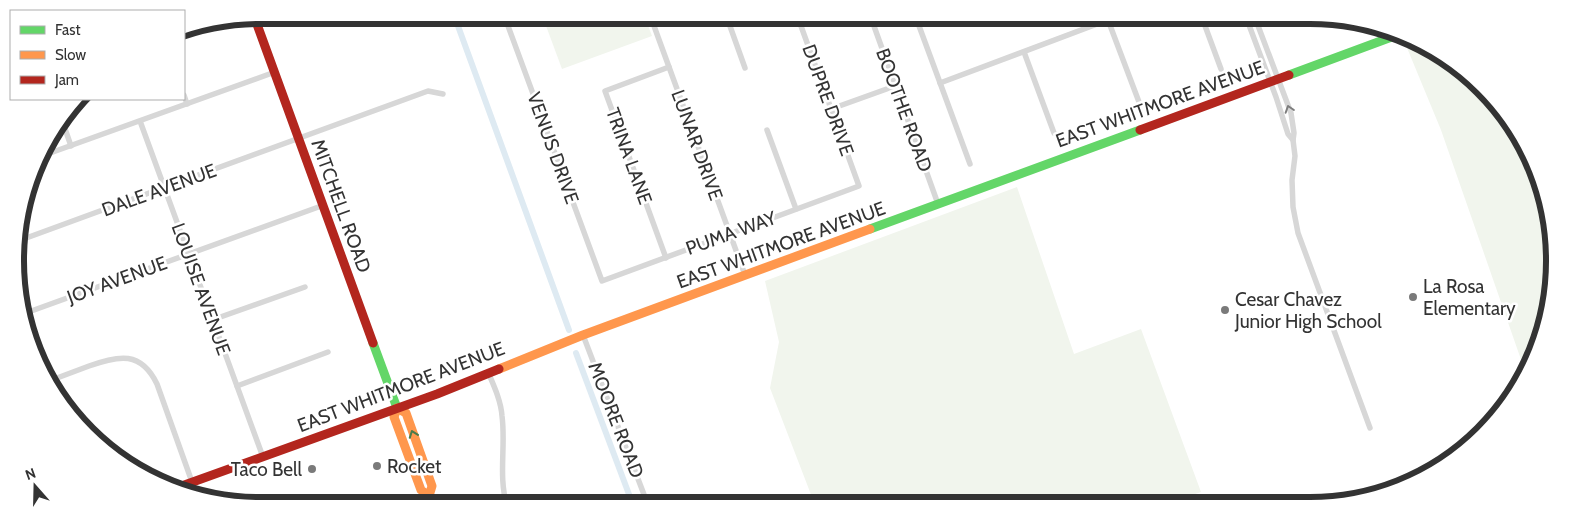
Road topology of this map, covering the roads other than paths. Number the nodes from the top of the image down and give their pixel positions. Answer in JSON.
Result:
{"nodes":[{"id":1,"x":257,"y":24,"type":"edge"},
{"id":2,"x":507,"y":24,"type":"edge"},
{"id":3,"x":653,"y":24,"type":"edge"},
{"id":4,"x":729,"y":24,"type":"edge"},
{"id":5,"x":800,"y":24,"type":"edge"},
{"id":6,"x":873,"y":24,"type":"edge"},
{"id":7,"x":919,"y":24,"type":"edge"},
{"id":8,"x":1098,"y":24,"type":"edge"},
{"id":9,"x":1110,"y":24,"type":"edge"},
{"id":10,"x":1204,"y":24,"type":"edge"},
{"id":11,"x":1249,"y":24,"type":"edge"},
{"id":12,"x":1257,"y":24,"type":"edge"},
{"id":13,"x":1390,"y":38,"type":"edge"},
{"id":14,"x":1024,"y":52,"type":"junction"},
{"id":15,"x":668,"y":67,"type":"junction"},
{"id":16,"x":745,"y":68,"type":"dead end"},
{"id":17,"x":1221,"y":70,"type":"dead end"},
{"id":18,"x":275,"y":72,"type":"junction"},
{"id":19,"x":1274,"y":80,"type":"junction"},
{"id":20,"x":940,"y":83,"type":"junction"},
{"id":21,"x":895,"y":86,"type":"junction"},
{"id":22,"x":443,"y":94,"type":"dead end"},
{"id":23,"x":185,"y":98,"type":"edge"},
{"id":24,"x":1139,"y":102,"type":"dead end"},
{"id":25,"x":187,"y":104,"type":"junction"},
{"id":26,"x":831,"y":109,"type":"junction"},
{"id":27,"x":140,"y":121,"type":"junction"},
{"id":28,"x":65,"y":128,"type":"edge"},
{"id":29,"x":767,"y":130,"type":"dead end"},
{"id":30,"x":1054,"y":133,"type":"dead end"},
{"id":31,"x":300,"y":139,"type":"junction"},
{"id":32,"x":1293,"y":140,"type":"junction"},
{"id":33,"x":71,"y":146,"type":"junction"},
{"id":34,"x":49,"y":153,"type":"edge"},
{"id":35,"x":970,"y":164,"type":"dead end"},
{"id":36,"x":859,"y":186,"type":"joint"},
{"id":37,"x":164,"y":188,"type":"junction"},
{"id":38,"x":938,"y":204,"type":"junction"},
{"id":39,"x":324,"y":205,"type":"junction"},
{"id":40,"x":796,"y":209,"type":"junction"},
{"id":41,"x":730,"y":234,"type":"junction"},
{"id":42,"x":25,"y":239,"type":"edge"},
{"id":43,"x":189,"y":255,"type":"junction"},
{"id":44,"x":666,"y":258,"type":"junction"},
{"id":45,"x":745,"y":275,"type":"junction"},
{"id":46,"x":602,"y":281,"type":"joint"},
{"id":47,"x":305,"y":287,"type":"dead end"},
{"id":48,"x":29,"y":312,"type":"edge"},
{"id":49,"x":212,"y":320,"type":"junction"},
{"id":50,"x":583,"y":335,"type":"junction"},
{"id":51,"x":328,"y":352,"type":"dead end"},
{"id":52,"x":488,"y":372,"type":"junction"},
{"id":53,"x":55,"y":379,"type":"edge"},
{"id":54,"x":237,"y":386,"type":"junction"},
{"id":55,"x":397,"y":408,"type":"junction"},
{"id":56,"x":1370,"y":428,"type":"dead end"},
{"id":57,"x":263,"y":456,"type":"junction"},
{"id":58,"x":192,"y":482,"type":"junction"},
{"id":59,"x":184,"y":485,"type":"edge"},
{"id":60,"x":431,"y":497,"type":"edge"},
{"id":61,"x":506,"y":497,"type":"edge"},
{"id":62,"x":645,"y":497,"type":"edge"}],
"edges":[{"from":1,"to":18,"type":"main road","name":"MITCHELL ROAD"},
{"from":2,"to":46,"type":"street","name":"VENUS DRIVE"},
{"from":3,"to":15,"type":"street","name":"LUNAR DRIVE"},
{"from":4,"to":16,"type":"street"},
{"from":5,"to":26,"type":"street","name":"DUPRE DRIVE"},
{"from":6,"to":21,"type":"street","name":"BOOTHE ROAD"},
{"from":7,"to":20,"type":"street"},
{"from":8,"to":14,"type":"street"},
{"from":9,"to":24,"type":"street"},
{"from":10,"to":17,"type":"street"},
{"from":11,"to":19,"type":"street"},
{"from":12,"to":19,"type":"street"},
{"from":13,"to":19,"type":"main road","name":"EAST WHITMORE AVENUE"},
{"from":14,"to":20,"type":"street"},
{"from":14,"to":30,"type":"street"},
{"from":15,"to":41,"type":"street","name":"LUNAR DRIVE"},
{"from":15,"to":44,"type":"street","name":"TRINA LANE"},
{"from":18,"to":25,"type":"street"},
{"from":18,"to":31,"type":"main road","name":"MITCHELL ROAD"},
{"from":19,"to":32,"type":"street"},
{"from":32,"to":19,"type":"street","one_way":true},
{"from":19,"to":38,"type":"main road","name":"EAST WHITMORE AVENUE"},
{"from":20,"to":35,"type":"street"},
{"from":21,"to":26,"type":"street"},
{"from":21,"to":38,"type":"street","name":"BOOTHE ROAD"},
{"from":22,"to":31,"type":"street","name":"DALE AVENUE"},
{"from":23,"to":25,"type":"street"},
{"from":25,"to":27,"type":"street"},
{"from":26,"to":36,"type":"street","name":"DUPRE DRIVE"},
{"from":27,"to":33,"type":"street"},
{"from":27,"to":37,"type":"street","name":"LOUISE AVENUE"},
{"from":28,"to":33,"type":"street"},
{"from":29,"to":40,"type":"street"},
{"from":31,"to":37,"type":"street","name":"DALE AVENUE"},
{"from":31,"to":39,"type":"main road","name":"MITCHELL ROAD"},
{"from":32,"to":56,"type":"street"},
{"from":33,"to":34,"type":"street"},
{"from":36,"to":40,"type":"street","name":"PUMA WAY"},
{"from":37,"to":42,"type":"street","name":"DALE AVENUE"},
{"from":37,"to":43,"type":"street","name":"LOUISE AVENUE"},
{"from":38,"to":45,"type":"main road","name":"EAST WHITMORE AVENUE"},
{"from":39,"to":43,"type":"street","name":"JOY AVENUE"},
{"from":39,"to":55,"type":"main road","name":"MITCHELL ROAD"},
{"from":40,"to":41,"type":"street","name":"PUMA WAY"},
{"from":41,"to":44,"type":"street","name":"PUMA WAY"},
{"from":41,"to":45,"type":"street","name":"LUNAR DRIVE"},
{"from":43,"to":48,"type":"street","name":"JOY AVENUE"},
{"from":43,"to":49,"type":"street","name":"LOUISE AVENUE"},
{"from":44,"to":46,"type":"street","name":"PUMA WAY"},
{"from":45,"to":50,"type":"main road","name":"EAST WHITMORE AVENUE"},
{"from":47,"to":49,"type":"street"},
{"from":49,"to":54,"type":"street","name":"LOUISE AVENUE"},
{"from":50,"to":52,"type":"main road","name":"EAST WHITMORE AVENUE"},
{"from":50,"to":62,"type":"street","name":"MOORE ROAD"},
{"from":51,"to":54,"type":"street"},
{"from":52,"to":55,"type":"main road","name":"EAST WHITMORE AVENUE"},
{"from":52,"to":61,"type":"street"},
{"from":53,"to":58,"type":"street"},
{"from":54,"to":57,"type":"street","name":"LOUISE AVENUE"},
{"from":55,"to":57,"type":"main road","name":"EAST WHITMORE AVENUE"},
{"from":55,"to":60,"type":"main road","name":"MITCHELL ROAD"},
{"from":57,"to":58,"type":"main road","name":"EAST WHITMORE AVENUE"},
{"from":58,"to":59,"type":"main road","name":"EAST WHITMORE AVENUE"}]}
